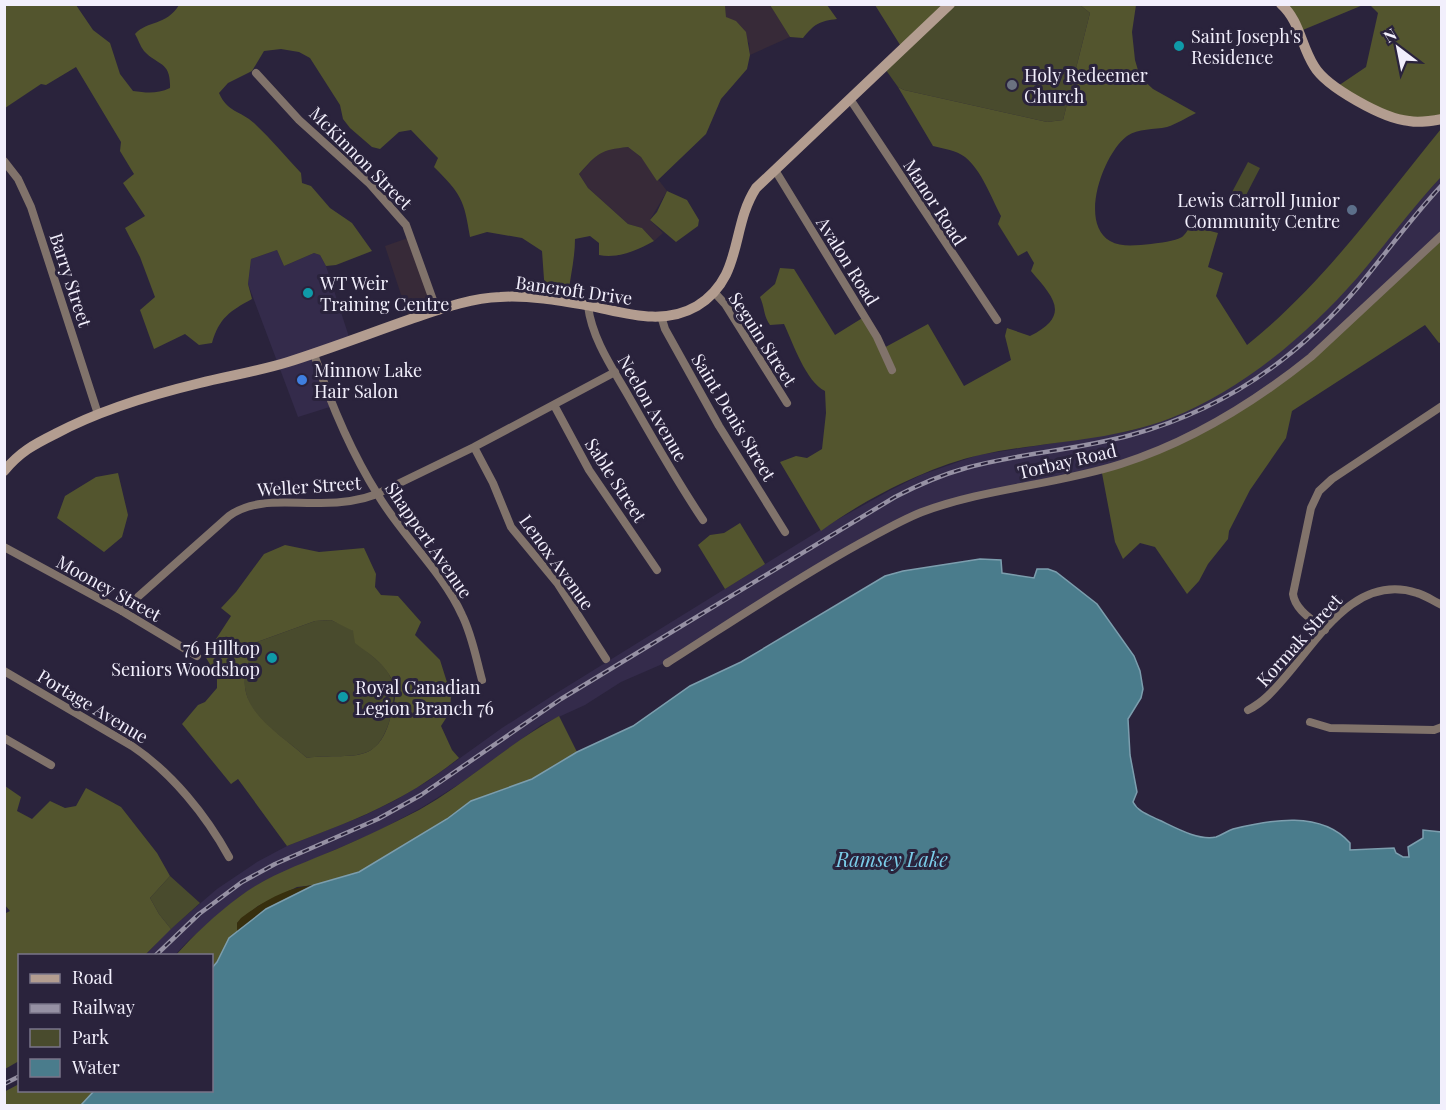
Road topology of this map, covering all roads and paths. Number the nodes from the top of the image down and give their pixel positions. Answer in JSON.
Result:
{"nodes":[{"id":1,"x":950,"y":4,"type":"edge"},
{"id":2,"x":1281,"y":4,"type":"edge"},
{"id":3,"x":256,"y":73,"type":"dead end"},
{"id":4,"x":850,"y":99,"type":"junction"},
{"id":5,"x":1442,"y":119,"type":"edge"},
{"id":6,"x":4,"y":161,"type":"edge"},
{"id":7,"x":775,"y":170,"type":"junction"},
{"id":8,"x":1442,"y":235,"type":"edge"},
{"id":9,"x":714,"y":292,"type":"junction"},
{"id":10,"x":588,"y":306,"type":"junction"},
{"id":11,"x":437,"y":310,"type":"junction"},
{"id":12,"x":661,"y":316,"type":"junction"},
{"id":13,"x":997,"y":320,"type":"dead end"},
{"id":14,"x":314,"y":354,"type":"junction"},
{"id":15,"x":892,"y":370,"type":"dead end"},
{"id":16,"x":615,"y":372,"type":"junction"},
{"id":17,"x":787,"y":403,"type":"dead end"},
{"id":18,"x":554,"y":405,"type":"junction"},
{"id":19,"x":1442,"y":406,"type":"edge"},
{"id":20,"x":98,"y":414,"type":"junction"},
{"id":21,"x":474,"y":447,"type":"junction"},
{"id":22,"x":27,"y":448,"type":"junction"},
{"id":23,"x":4,"y":458,"type":"edge"},
{"id":24,"x":4,"y":471,"type":"edge"},
{"id":25,"x":377,"y":494,"type":"junction"},
{"id":26,"x":703,"y":520,"type":"dead end"},
{"id":27,"x":785,"y":532,"type":"dead end"},
{"id":28,"x":4,"y":547,"type":"edge"},
{"id":29,"x":657,"y":570,"type":"dead end"},
{"id":30,"x":1442,"y":605,"type":"edge"},
{"id":31,"x":122,"y":610,"type":"junction"},
{"id":32,"x":1325,"y":630,"type":"junction"},
{"id":33,"x":197,"y":656,"type":"dead end"},
{"id":34,"x":606,"y":659,"type":"dead end"},
{"id":35,"x":668,"y":663,"type":"dead end"},
{"id":36,"x":4,"y":671,"type":"edge"},
{"id":37,"x":482,"y":681,"type":"dead end"},
{"id":38,"x":1248,"y":710,"type":"dead end"},
{"id":39,"x":1310,"y":722,"type":"dead end"},
{"id":40,"x":1442,"y":727,"type":"edge"},
{"id":41,"x":4,"y":738,"type":"edge"},
{"id":42,"x":51,"y":765,"type":"dead end"},
{"id":43,"x":229,"y":857,"type":"dead end"}],
"edges":[{"from":1,"to":4,"type":"main road","name":"Bancroft Drive"},
{"from":2,"to":5,"type":"main road"},
{"from":3,"to":11,"type":"street","name":"McKinnon Street"},
{"from":4,"to":7,"type":"main road","name":"Bancroft Drive"},
{"from":4,"to":13,"type":"street","name":"Manor Road"},
{"from":6,"to":20,"type":"street","name":"Barry Street"},
{"from":7,"to":9,"type":"main road","name":"Bancroft Drive"},
{"from":7,"to":15,"type":"street","name":"Avalon Road"},
{"from":8,"to":35,"type":"street","name":"Torbay Road"},
{"from":9,"to":12,"type":"main road","name":"Bancroft Drive"},
{"from":9,"to":17,"type":"street","name":"Seguin Street"},
{"from":10,"to":11,"type":"main road","name":"Bancroft Drive"},
{"from":10,"to":12,"type":"main road","name":"Bancroft Drive"},
{"from":10,"to":16,"type":"street","name":"Neelon Avenue"},
{"from":11,"to":14,"type":"main road","name":"Bancroft Drive"},
{"from":12,"to":27,"type":"street","name":"Saint Denis Street"},
{"from":14,"to":20,"type":"main road","name":"Bancroft Drive"},
{"from":14,"to":25,"type":"street","name":"Shappert Avenue"},
{"from":16,"to":18,"type":"street","name":"Weller Street"},
{"from":16,"to":26,"type":"street","name":"Neelon Avenue"},
{"from":18,"to":21,"type":"street","name":"Weller Street"},
{"from":18,"to":29,"type":"street","name":"Sable Street"},
{"from":19,"to":32,"type":"street"},
{"from":20,"to":22,"type":"main road","name":"Bancroft Drive"},
{"from":21,"to":25,"type":"street","name":"Weller Street"},
{"from":21,"to":34,"type":"street","name":"Lenox Avenue"},
{"from":22,"to":23,"type":"main road"},
{"from":22,"to":24,"type":"main road","name":"Bancroft Drive"},
{"from":25,"to":31,"type":"street","name":"Weller Street"},
{"from":25,"to":37,"type":"street","name":"Shappert Avenue"},
{"from":28,"to":31,"type":"street","name":"Mooney Street"},
{"from":30,"to":32,"type":"street","name":"Kormak Street"},
{"from":31,"to":33,"type":"street","name":"Mooney Street"},
{"from":32,"to":38,"type":"street","name":"Kormak Street"},
{"from":36,"to":43,"type":"street","name":"Portage Avenue"},
{"from":39,"to":40,"type":"street"},
{"from":41,"to":42,"type":"street"}]}
